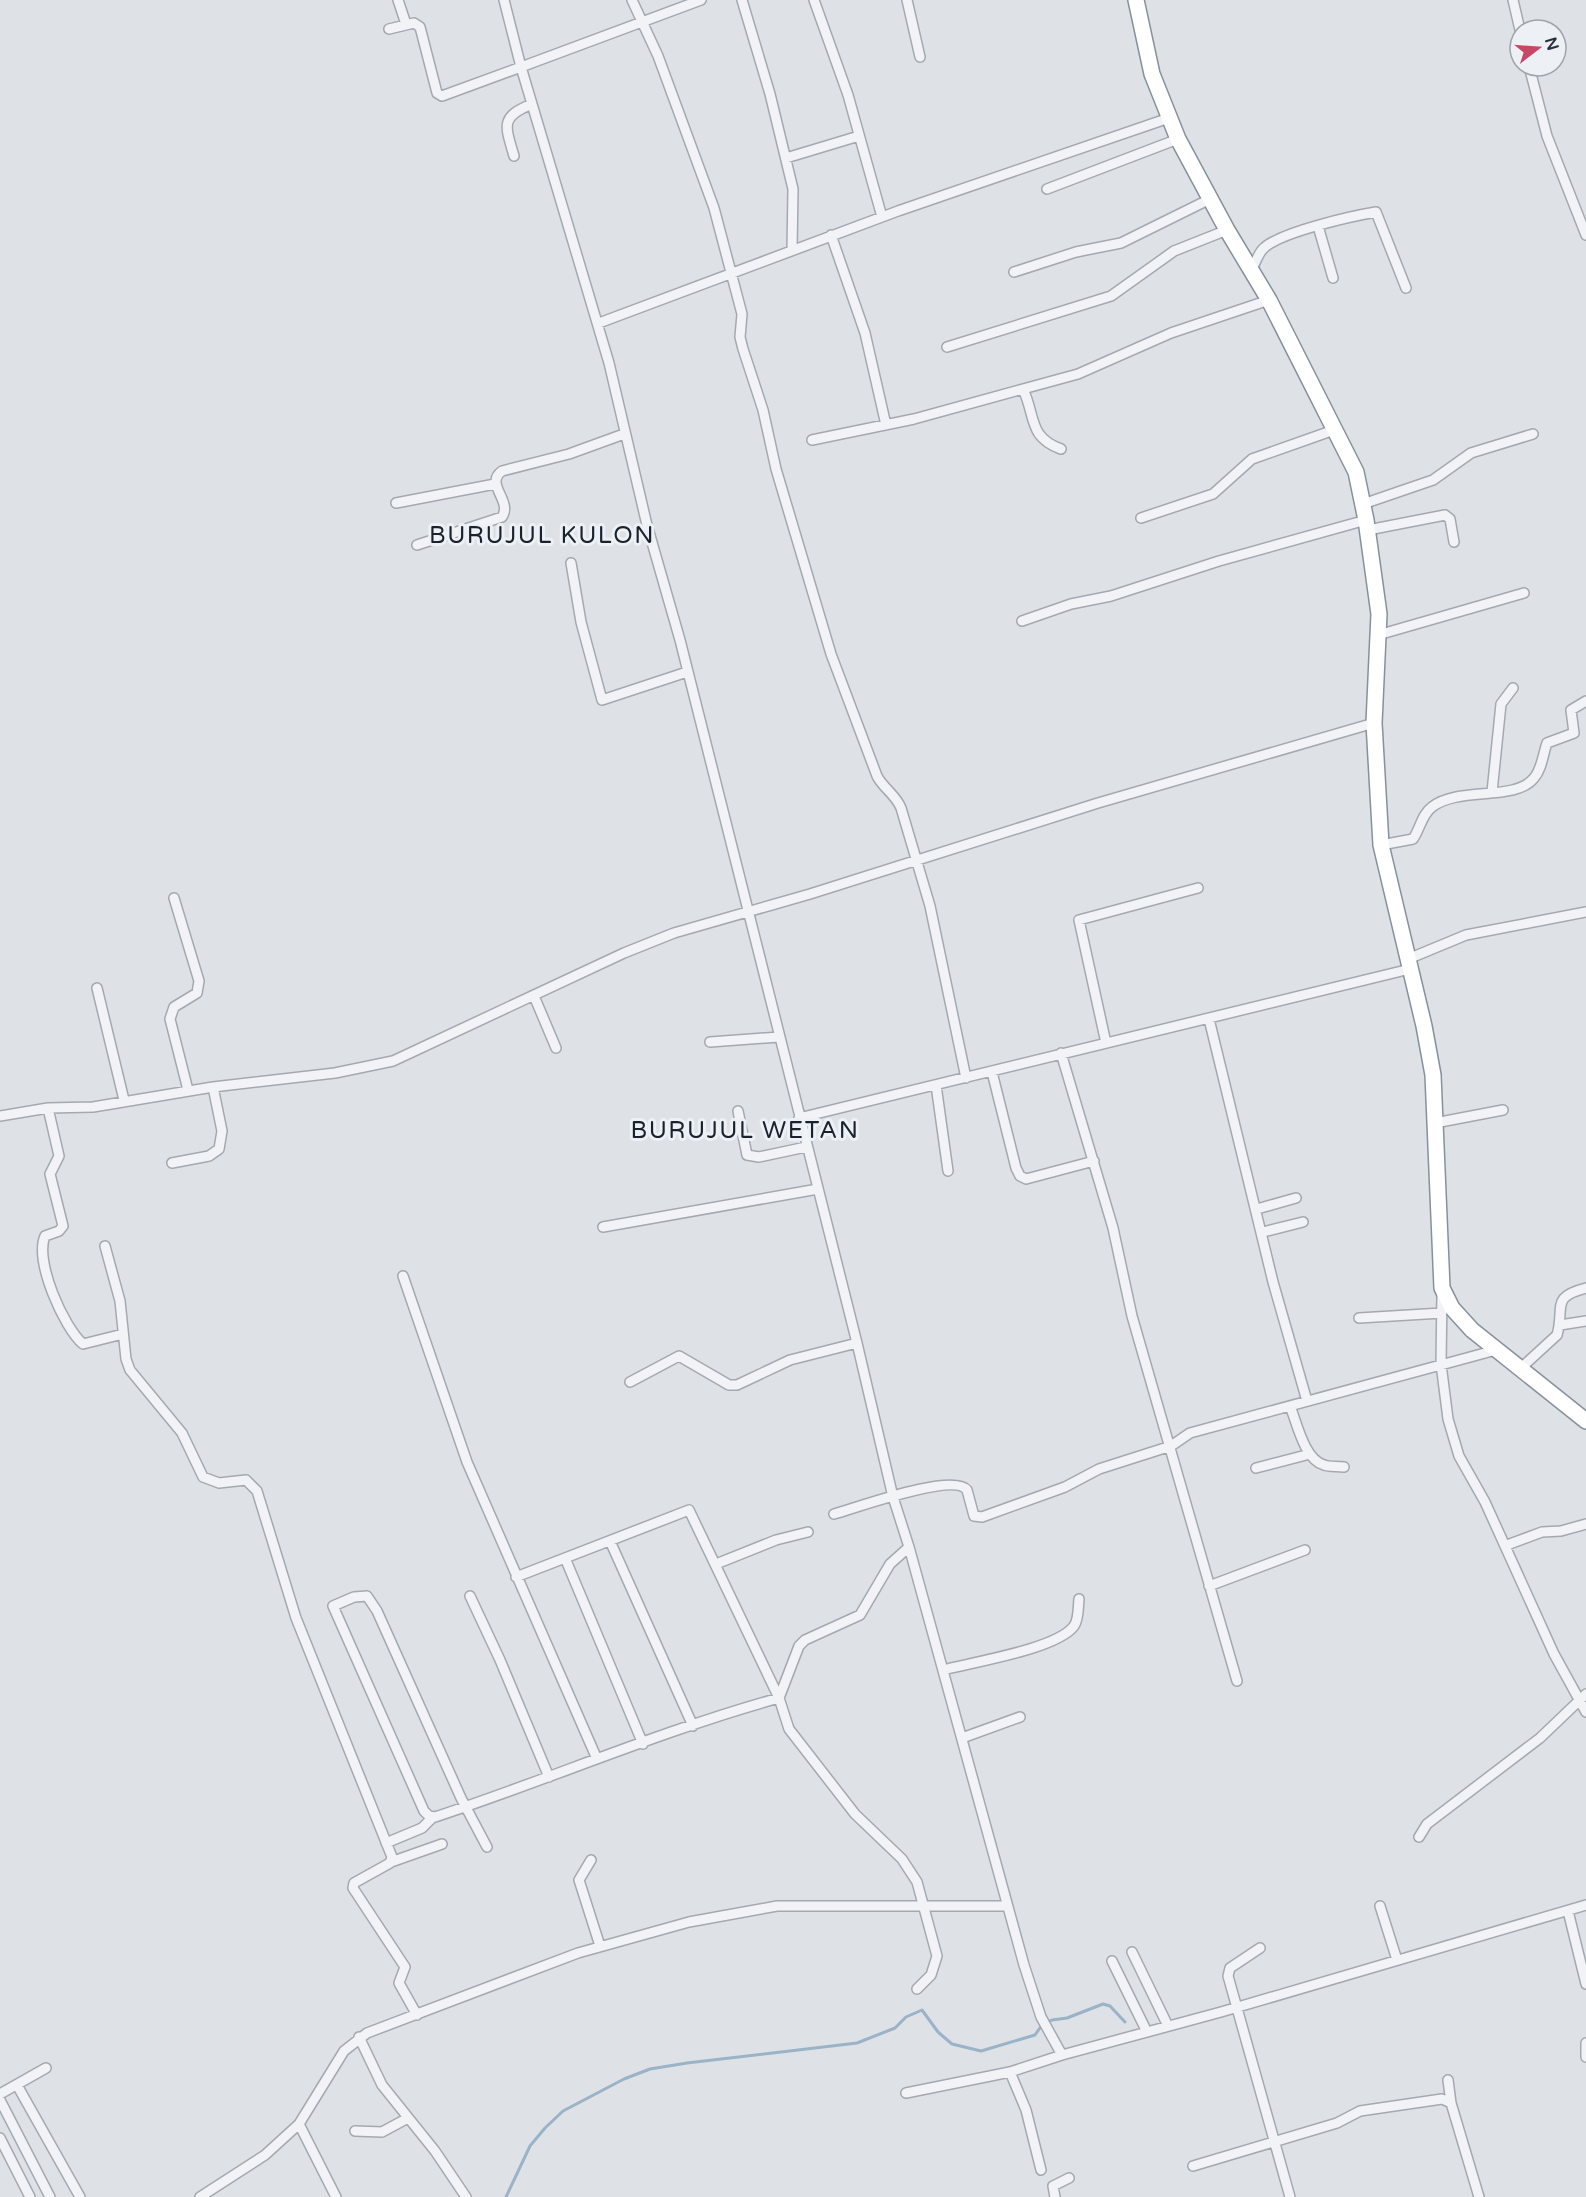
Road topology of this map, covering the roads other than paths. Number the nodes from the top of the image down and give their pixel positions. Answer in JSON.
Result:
{"nodes":[{"id":1,"x":398,"y":0,"type":"edge"},
{"id":2,"x":504,"y":0,"type":"edge"},
{"id":3,"x":632,"y":0,"type":"edge"},
{"id":4,"x":701,"y":0,"type":"edge"},
{"id":5,"x":742,"y":0,"type":"edge"},
{"id":6,"x":814,"y":0,"type":"edge"},
{"id":7,"x":907,"y":0,"type":"edge"},
{"id":8,"x":1136,"y":0,"type":"edge"},
{"id":9,"x":1513,"y":0,"type":"edge"},
{"id":10,"x":1517,"y":18,"type":"edge"},
{"id":11,"x":641,"y":22,"type":"junction"},
{"id":12,"x":406,"y":24,"type":"junction"},
{"id":13,"x":389,"y":29,"type":"dead end"},
{"id":14,"x":920,"y":57,"type":"dead end"},
{"id":15,"x":521,"y":67,"type":"junction"},
{"id":16,"x":1532,"y":78,"type":"edge"},
{"id":17,"x":532,"y":104,"type":"junction"},
{"id":18,"x":1169,"y":118,"type":"junction"},
{"id":19,"x":859,"y":136,"type":"junction"},
{"id":20,"x":1178,"y":139,"type":"junction"},
{"id":21,"x":514,"y":156,"type":"dead end"},
{"id":22,"x":786,"y":158,"type":"junction"},
{"id":23,"x":1047,"y":189,"type":"dead end"},
{"id":24,"x":1210,"y":200,"type":"junction"},
{"id":25,"x":882,"y":217,"type":"junction"},
{"id":26,"x":1318,"y":226,"type":"junction"},
{"id":27,"x":1227,"y":230,"type":"junction"},
{"id":28,"x":1586,"y":235,"type":"edge"},
{"id":29,"x":831,"y":236,"type":"junction"},
{"id":30,"x":792,"y":250,"type":"junction"},
{"id":31,"x":1252,"y":269,"type":"junction"},
{"id":32,"x":731,"y":272,"type":"junction"},
{"id":33,"x":1014,"y":273,"type":"dead end"},
{"id":34,"x":1333,"y":278,"type":"dead end"},
{"id":35,"x":1406,"y":288,"type":"dead end"},
{"id":36,"x":1269,"y":300,"type":"junction"},
{"id":37,"x":599,"y":323,"type":"junction"},
{"id":38,"x":946,"y":347,"type":"dead end"},
{"id":39,"x":1023,"y":388,"type":"junction"},
{"id":40,"x":886,"y":425,"type":"junction"},
{"id":41,"x":1334,"y":430,"type":"junction"},
{"id":42,"x":624,"y":434,"type":"junction"},
{"id":43,"x":1533,"y":434,"type":"dead end"},
{"id":44,"x":812,"y":440,"type":"dead end"},
{"id":45,"x":1061,"y":449,"type":"dead end"},
{"id":46,"x":495,"y":484,"type":"junction"},
{"id":47,"x":396,"y":503,"type":"dead end"},
{"id":48,"x":1363,"y":504,"type":"junction"},
{"id":49,"x":1141,"y":518,"type":"dead end"},
{"id":50,"x":1367,"y":525,"type":"junction"},
{"id":51,"x":1454,"y":542,"type":"dead end"},
{"id":52,"x":417,"y":544,"type":"dead end"},
{"id":53,"x":571,"y":563,"type":"dead end"},
{"id":54,"x":1524,"y":592,"type":"dead end"},
{"id":55,"x":1022,"y":621,"type":"dead end"},
{"id":56,"x":1378,"y":635,"type":"junction"},
{"id":57,"x":687,"y":672,"type":"junction"},
{"id":58,"x":1513,"y":688,"type":"dead end"},
{"id":59,"x":1586,"y":701,"type":"edge"},
{"id":60,"x":1374,"y":723,"type":"junction"},
{"id":61,"x":1492,"y":792,"type":"junction"},
{"id":62,"x":1381,"y":845,"type":"junction"},
{"id":63,"x":917,"y":861,"type":"junction"},
{"id":64,"x":1198,"y":888,"type":"dead end"},
{"id":65,"x":174,"y":898,"type":"dead end"},
{"id":66,"x":1586,"y":912,"type":"edge"},
{"id":67,"x":748,"y":913,"type":"junction"},
{"id":68,"x":1409,"y":964,"type":"junction"},
{"id":69,"x":97,"y":988,"type":"dead end"},
{"id":70,"x":534,"y":996,"type":"junction"},
{"id":71,"x":1209,"y":1019,"type":"junction"},
{"id":72,"x":779,"y":1037,"type":"junction"},
{"id":73,"x":710,"y":1042,"type":"dead end"},
{"id":74,"x":1106,"y":1042,"type":"junction"},
{"id":75,"x":555,"y":1048,"type":"dead end"},
{"id":76,"x":1061,"y":1053,"type":"junction"},
{"id":77,"x":992,"y":1072,"type":"junction"},
{"id":78,"x":966,"y":1078,"type":"junction"},
{"id":79,"x":936,"y":1085,"type":"junction"},
{"id":80,"x":213,"y":1087,"type":"junction"},
{"id":81,"x":188,"y":1090,"type":"junction"},
{"id":82,"x":124,"y":1100,"type":"junction"},
{"id":83,"x":48,"y":1108,"type":"junction"},
{"id":84,"x":1503,"y":1110,"type":"dead end"},
{"id":85,"x":738,"y":1111,"type":"dead end"},
{"id":86,"x":0,"y":1116,"type":"edge"},
{"id":87,"x":799,"y":1118,"type":"junction"},
{"id":88,"x":1435,"y":1123,"type":"junction"},
{"id":89,"x":806,"y":1147,"type":"junction"},
{"id":90,"x":1094,"y":1161,"type":"junction"},
{"id":91,"x":172,"y":1162,"type":"dead end"},
{"id":92,"x":948,"y":1171,"type":"dead end"},
{"id":93,"x":818,"y":1189,"type":"junction"},
{"id":94,"x":1296,"y":1198,"type":"dead end"},
{"id":95,"x":1257,"y":1209,"type":"junction"},
{"id":96,"x":1303,"y":1222,"type":"dead end"},
{"id":97,"x":603,"y":1227,"type":"dead end"},
{"id":98,"x":1263,"y":1232,"type":"junction"},
{"id":99,"x":105,"y":1245,"type":"dead end"},
{"id":100,"x":403,"y":1276,"type":"dead end"},
{"id":101,"x":1442,"y":1288,"type":"junction"},
{"id":102,"x":1586,"y":1288,"type":"edge"},
{"id":103,"x":1442,"y":1313,"type":"junction"},
{"id":104,"x":1359,"y":1318,"type":"dead end"},
{"id":105,"x":1586,"y":1321,"type":"edge"},
{"id":106,"x":1560,"y":1325,"type":"junction"},
{"id":107,"x":123,"y":1334,"type":"junction"},
{"id":108,"x":857,"y":1343,"type":"junction"},
{"id":109,"x":1496,"y":1350,"type":"junction"},
{"id":110,"x":1441,"y":1364,"type":"junction"},
{"id":111,"x":1521,"y":1368,"type":"junction"},
{"id":112,"x":630,"y":1382,"type":"dead end"},
{"id":113,"x":1307,"y":1401,"type":"junction"},
{"id":114,"x":1290,"y":1406,"type":"junction"},
{"id":115,"x":1586,"y":1421,"type":"edge"},
{"id":116,"x":1171,"y":1446,"type":"junction"},
{"id":117,"x":1310,"y":1454,"type":"junction"},
{"id":118,"x":1344,"y":1467,"type":"dead end"},
{"id":119,"x":1256,"y":1468,"type":"dead end"},
{"id":120,"x":894,"y":1497,"type":"junction"},
{"id":121,"x":834,"y":1514,"type":"dead end"},
{"id":122,"x":1586,"y":1524,"type":"edge"},
{"id":123,"x":808,"y":1532,"type":"dead end"},
{"id":124,"x":610,"y":1541,"type":"junction"},
{"id":125,"x":1507,"y":1545,"type":"junction"},
{"id":126,"x":909,"y":1546,"type":"junction"},
{"id":127,"x":1305,"y":1550,"type":"dead end"},
{"id":128,"x":565,"y":1558,"type":"junction"},
{"id":129,"x":716,"y":1564,"type":"junction"},
{"id":130,"x":516,"y":1577,"type":"junction"},
{"id":131,"x":1209,"y":1586,"type":"junction"},
{"id":132,"x":470,"y":1596,"type":"dead end"},
{"id":133,"x":1079,"y":1599,"type":"dead end"},
{"id":134,"x":943,"y":1670,"type":"junction"},
{"id":135,"x":1237,"y":1681,"type":"dead end"},
{"id":136,"x":1582,"y":1696,"type":"edge"},
{"id":137,"x":779,"y":1698,"type":"junction"},
{"id":138,"x":1586,"y":1712,"type":"edge"},
{"id":139,"x":1020,"y":1717,"type":"dead end"},
{"id":140,"x":693,"y":1726,"type":"junction"},
{"id":141,"x":962,"y":1738,"type":"junction"},
{"id":142,"x":643,"y":1744,"type":"junction"},
{"id":143,"x":597,"y":1759,"type":"junction"},
{"id":144,"x":549,"y":1777,"type":"junction"},
{"id":145,"x":466,"y":1807,"type":"junction"},
{"id":146,"x":433,"y":1817,"type":"junction"},
{"id":147,"x":1419,"y":1837,"type":"dead end"},
{"id":148,"x":386,"y":1843,"type":"junction"},
{"id":149,"x":442,"y":1844,"type":"dead end"},
{"id":150,"x":487,"y":1847,"type":"dead end"},
{"id":151,"x":591,"y":1860,"type":"dead end"},
{"id":152,"x":391,"y":1862,"type":"junction"},
{"id":153,"x":1586,"y":1905,"type":"edge"},
{"id":154,"x":1007,"y":1906,"type":"junction"},
{"id":155,"x":1380,"y":1906,"type":"dead end"},
{"id":156,"x":926,"y":1907,"type":"junction"},
{"id":157,"x":1568,"y":1911,"type":"junction"},
{"id":158,"x":600,"y":1946,"type":"junction"},
{"id":159,"x":1260,"y":1948,"type":"dead end"},
{"id":160,"x":1131,"y":1952,"type":"dead end"},
{"id":161,"x":1112,"y":1960,"type":"dead end"},
{"id":162,"x":1397,"y":1960,"type":"junction"},
{"id":163,"x":1586,"y":1984,"type":"edge"},
{"id":164,"x":917,"y":1989,"type":"dead end"},
{"id":165,"x":1236,"y":2007,"type":"junction"},
{"id":166,"x":417,"y":2015,"type":"junction"},
{"id":167,"x":1168,"y":2026,"type":"junction"},
{"id":168,"x":1147,"y":2032,"type":"junction"},
{"id":169,"x":359,"y":2037,"type":"junction"},
{"id":170,"x":1586,"y":2043,"type":"edge"},
{"id":171,"x":1062,"y":2055,"type":"junction"},
{"id":172,"x":1586,"y":2057,"type":"edge"},
{"id":173,"x":46,"y":2068,"type":"dead end"},
{"id":174,"x":1010,"y":2072,"type":"junction"},
{"id":175,"x":1448,"y":2080,"type":"dead end"},
{"id":176,"x":17,"y":2085,"type":"junction"},
{"id":177,"x":906,"y":2093,"type":"dead end"},
{"id":178,"x":0,"y":2094,"type":"edge"},
{"id":179,"x":0,"y":2100,"type":"edge"},
{"id":180,"x":1451,"y":2103,"type":"junction"},
{"id":181,"x":408,"y":2118,"type":"junction"},
{"id":182,"x":299,"y":2124,"type":"junction"},
{"id":183,"x":355,"y":2131,"type":"dead end"},
{"id":184,"x":0,"y":2139,"type":"edge"},
{"id":185,"x":1274,"y":2141,"type":"junction"},
{"id":186,"x":1194,"y":2166,"type":"dead end"},
{"id":187,"x":1041,"y":2170,"type":"dead end"},
{"id":188,"x":1069,"y":2178,"type":"dead end"},
{"id":189,"x":30,"y":2197,"type":"edge"},
{"id":190,"x":50,"y":2197,"type":"edge"},
{"id":191,"x":80,"y":2197,"type":"edge"},
{"id":192,"x":200,"y":2197,"type":"edge"},
{"id":193,"x":336,"y":2197,"type":"edge"},
{"id":194,"x":466,"y":2197,"type":"edge"},
{"id":195,"x":1055,"y":2197,"type":"edge"},
{"id":196,"x":1290,"y":2197,"type":"edge"},
{"id":197,"x":1479,"y":2197,"type":"edge"}],
"edges":[{"from":1,"to":12,"type":"street"},
{"from":2,"to":15,"type":"street"},
{"from":3,"to":11,"type":"street"},
{"from":4,"to":11,"type":"street"},
{"from":5,"to":22,"type":"street"},
{"from":6,"to":19,"type":"street"},
{"from":7,"to":14,"type":"street"},
{"from":8,"to":18,"type":"highway"},
{"from":9,"to":10,"type":"street"},
{"from":11,"to":15,"type":"street"},
{"from":11,"to":32,"type":"street"},
{"from":12,"to":13,"type":"street"},
{"from":12,"to":15,"type":"street"},
{"from":15,"to":17,"type":"street"},
{"from":16,"to":28,"type":"street"},
{"from":17,"to":21,"type":"street"},
{"from":17,"to":37,"type":"street"},
{"from":18,"to":20,"type":"highway"},
{"from":18,"to":25,"type":"street"},
{"from":19,"to":22,"type":"street"},
{"from":19,"to":25,"type":"street"},
{"from":20,"to":23,"type":"street"},
{"from":20,"to":24,"type":"highway"},
{"from":22,"to":30,"type":"street"},
{"from":24,"to":27,"type":"highway"},
{"from":24,"to":33,"type":"street"},
{"from":25,"to":29,"type":"street"},
{"from":26,"to":31,"type":"street"},
{"from":26,"to":34,"type":"street"},
{"from":26,"to":35,"type":"street"},
{"from":27,"to":31,"type":"highway"},
{"from":27,"to":38,"type":"street"},
{"from":29,"to":30,"type":"street"},
{"from":29,"to":40,"type":"street"},
{"from":30,"to":32,"type":"street"},
{"from":31,"to":36,"type":"highway"},
{"from":32,"to":37,"type":"street"},
{"from":32,"to":63,"type":"street"},
{"from":36,"to":39,"type":"street"},
{"from":36,"to":41,"type":"highway"},
{"from":37,"to":42,"type":"street"},
{"from":39,"to":40,"type":"street"},
{"from":39,"to":45,"type":"street"},
{"from":40,"to":44,"type":"street"},
{"from":41,"to":48,"type":"highway"},
{"from":41,"to":49,"type":"street"},
{"from":42,"to":46,"type":"street"},
{"from":42,"to":57,"type":"street"},
{"from":43,"to":48,"type":"street"},
{"from":46,"to":47,"type":"street"},
{"from":46,"to":52,"type":"street"},
{"from":48,"to":50,"type":"highway"},
{"from":50,"to":51,"type":"street"},
{"from":50,"to":55,"type":"street"},
{"from":50,"to":56,"type":"highway"},
{"from":53,"to":57,"type":"street"},
{"from":54,"to":56,"type":"street"},
{"from":56,"to":60,"type":"highway"},
{"from":57,"to":67,"type":"street"},
{"from":58,"to":61,"type":"street"},
{"from":59,"to":61,"type":"street"},
{"from":60,"to":62,"type":"highway"},
{"from":60,"to":63,"type":"street"},
{"from":61,"to":62,"type":"street"},
{"from":62,"to":68,"type":"highway"},
{"from":63,"to":67,"type":"street"},
{"from":63,"to":78,"type":"street"},
{"from":64,"to":74,"type":"street"},
{"from":65,"to":81,"type":"street"},
{"from":66,"to":68,"type":"street"},
{"from":67,"to":70,"type":"street"},
{"from":67,"to":72,"type":"street"},
{"from":68,"to":71,"type":"street"},
{"from":68,"to":88,"type":"highway"},
{"from":69,"to":82,"type":"street"},
{"from":70,"to":75,"type":"street"},
{"from":70,"to":80,"type":"street"},
{"from":71,"to":74,"type":"street"},
{"from":71,"to":95,"type":"street"},
{"from":72,"to":73,"type":"street"},
{"from":72,"to":87,"type":"street"},
{"from":74,"to":76,"type":"street"},
{"from":76,"to":77,"type":"street"},
{"from":76,"to":90,"type":"street"},
{"from":77,"to":78,"type":"street"},
{"from":77,"to":90,"type":"street"},
{"from":78,"to":79,"type":"street"},
{"from":79,"to":87,"type":"street"},
{"from":79,"to":92,"type":"street"},
{"from":80,"to":81,"type":"street"},
{"from":80,"to":91,"type":"street"},
{"from":81,"to":82,"type":"street"},
{"from":82,"to":83,"type":"street"},
{"from":83,"to":86,"type":"street"},
{"from":83,"to":107,"type":"street"},
{"from":84,"to":88,"type":"street"},
{"from":85,"to":89,"type":"street"},
{"from":87,"to":89,"type":"street"},
{"from":88,"to":101,"type":"highway"},
{"from":89,"to":93,"type":"street"},
{"from":90,"to":116,"type":"street"},
{"from":93,"to":97,"type":"street"},
{"from":93,"to":108,"type":"street"},
{"from":94,"to":95,"type":"street"},
{"from":95,"to":98,"type":"street"},
{"from":96,"to":98,"type":"street"},
{"from":98,"to":113,"type":"street"},
{"from":99,"to":107,"type":"street"},
{"from":100,"to":130,"type":"street"},
{"from":101,"to":103,"type":"street"},
{"from":101,"to":109,"type":"highway"},
{"from":102,"to":106,"type":"street"},
{"from":103,"to":104,"type":"street"},
{"from":103,"to":110,"type":"street"},
{"from":105,"to":106,"type":"street"},
{"from":106,"to":111,"type":"street"},
{"from":107,"to":148,"type":"street"},
{"from":108,"to":112,"type":"street"},
{"from":108,"to":120,"type":"street"},
{"from":109,"to":110,"type":"street"},
{"from":109,"to":111,"type":"highway"},
{"from":110,"to":113,"type":"street"},
{"from":110,"to":125,"type":"street"},
{"from":111,"to":115,"type":"highway"},
{"from":113,"to":114,"type":"street"},
{"from":114,"to":116,"type":"street"},
{"from":114,"to":117,"type":"street"},
{"from":116,"to":120,"type":"street"},
{"from":116,"to":131,"type":"street"},
{"from":117,"to":118,"type":"street"},
{"from":117,"to":119,"type":"street"},
{"from":120,"to":121,"type":"street"},
{"from":120,"to":126,"type":"street"},
{"from":122,"to":125,"type":"street"},
{"from":123,"to":129,"type":"street"},
{"from":124,"to":128,"type":"street"},
{"from":124,"to":129,"type":"street"},
{"from":124,"to":140,"type":"street"},
{"from":125,"to":136,"type":"street"},
{"from":126,"to":134,"type":"street"},
{"from":126,"to":137,"type":"street"},
{"from":127,"to":131,"type":"street"},
{"from":128,"to":130,"type":"street"},
{"from":128,"to":142,"type":"street"},
{"from":129,"to":137,"type":"street"},
{"from":130,"to":143,"type":"street"},
{"from":131,"to":135,"type":"street"},
{"from":132,"to":144,"type":"street"},
{"from":133,"to":134,"type":"street"},
{"from":134,"to":141,"type":"street"},
{"from":136,"to":138,"type":"street"},
{"from":136,"to":147,"type":"street"},
{"from":137,"to":140,"type":"street"},
{"from":137,"to":156,"type":"street"},
{"from":139,"to":141,"type":"street"},
{"from":140,"to":142,"type":"street"},
{"from":141,"to":154,"type":"street"},
{"from":142,"to":143,"type":"street"},
{"from":143,"to":144,"type":"street"},
{"from":144,"to":145,"type":"street"},
{"from":145,"to":146,"type":"street"},
{"from":145,"to":146,"type":"street"},
{"from":145,"to":150,"type":"street"},
{"from":146,"to":148,"type":"street"},
{"from":148,"to":152,"type":"street"},
{"from":149,"to":152,"type":"street"},
{"from":151,"to":158,"type":"street"},
{"from":152,"to":166,"type":"street"},
{"from":153,"to":157,"type":"street"},
{"from":154,"to":156,"type":"street"},
{"from":154,"to":171,"type":"street"},
{"from":155,"to":162,"type":"street"},
{"from":156,"to":158,"type":"street"},
{"from":156,"to":164,"type":"street"},
{"from":157,"to":162,"type":"street"},
{"from":157,"to":163,"type":"street"},
{"from":158,"to":166,"type":"street"},
{"from":159,"to":165,"type":"street"},
{"from":160,"to":167,"type":"street"},
{"from":161,"to":168,"type":"street"},
{"from":162,"to":165,"type":"street"},
{"from":165,"to":167,"type":"street"},
{"from":165,"to":185,"type":"street"},
{"from":166,"to":169,"type":"street"},
{"from":167,"to":168,"type":"street"},
{"from":168,"to":171,"type":"street"},
{"from":169,"to":181,"type":"street"},
{"from":169,"to":182,"type":"street"},
{"from":170,"to":172,"type":"street"},
{"from":171,"to":174,"type":"street"},
{"from":173,"to":176,"type":"street"},
{"from":174,"to":177,"type":"street"},
{"from":174,"to":187,"type":"street"},
{"from":175,"to":180,"type":"street"},
{"from":176,"to":178,"type":"street"},
{"from":176,"to":191,"type":"street"},
{"from":179,"to":190,"type":"street"},
{"from":180,"to":185,"type":"street"},
{"from":180,"to":197,"type":"street"},
{"from":181,"to":183,"type":"street"},
{"from":181,"to":194,"type":"street"},
{"from":182,"to":192,"type":"street"},
{"from":182,"to":193,"type":"street"},
{"from":184,"to":189,"type":"street"},
{"from":185,"to":186,"type":"street"},
{"from":185,"to":196,"type":"street"},
{"from":188,"to":195,"type":"street"}]}
